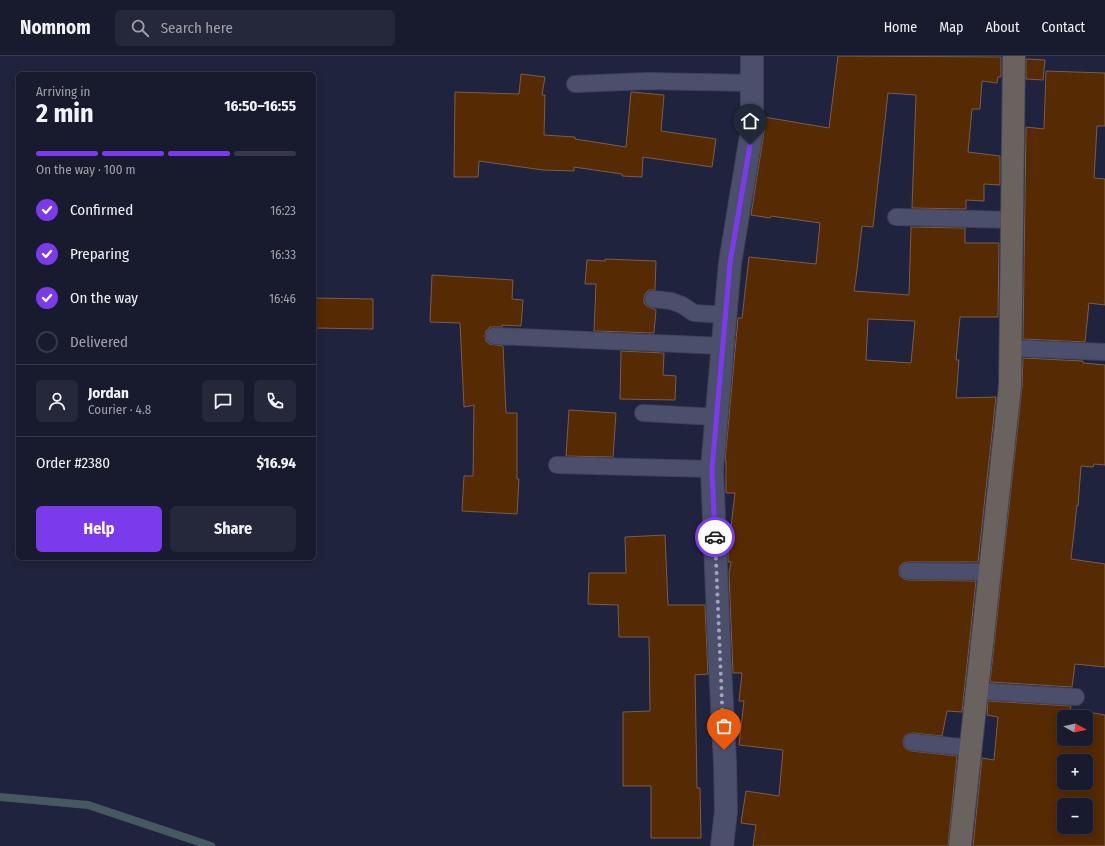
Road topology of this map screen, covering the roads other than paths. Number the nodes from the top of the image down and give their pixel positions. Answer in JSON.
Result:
{"nodes":[{"id":1,"x":752,"y":56,"type":"edge"},
{"id":2,"x":1014,"y":56,"type":"edge"},
{"id":3,"x":752,"y":83,"type":"junction"},
{"id":4,"x":575,"y":84,"type":"dead end"},
{"id":5,"x":896,"y":217,"type":"dead end"},
{"id":6,"x":1012,"y":220,"type":"junction"},
{"id":7,"x":653,"y":299,"type":"dead end"},
{"id":8,"x":725,"y":315,"type":"junction"},
{"id":9,"x":494,"y":336,"type":"dead end"},
{"id":10,"x":723,"y":346,"type":"junction"},
{"id":11,"x":1010,"y":348,"type":"junction"},
{"id":12,"x":1105,"y":352,"type":"edge"},
{"id":13,"x":643,"y":413,"type":"dead end"},
{"id":14,"x":717,"y":417,"type":"junction"},
{"id":15,"x":557,"y":465,"type":"dead end"},
{"id":16,"x":712,"y":469,"type":"junction"},
{"id":17,"x":908,"y":571,"type":"dead end"},
{"id":18,"x":990,"y":572,"type":"junction"},
{"id":19,"x":977,"y":691,"type":"junction"},
{"id":20,"x":1076,"y":697,"type":"dead end"},
{"id":21,"x":912,"y":742,"type":"dead end"},
{"id":22,"x":970,"y":748,"type":"junction"},
{"id":23,"x":722,"y":846,"type":"edge"},
{"id":24,"x":960,"y":846,"type":"edge"}],
"edges":[{"from":1,"to":3,"type":"street"},
{"from":2,"to":6,"type":"street"},
{"from":3,"to":4,"type":"lane"},
{"from":3,"to":8,"type":"street"},
{"from":5,"to":6,"type":"lane"},
{"from":6,"to":11,"type":"street"},
{"from":7,"to":8,"type":"lane"},
{"from":8,"to":10,"type":"street"},
{"from":9,"to":10,"type":"lane"},
{"from":10,"to":14,"type":"street"},
{"from":11,"to":12,"type":"lane"},
{"from":11,"to":18,"type":"street"},
{"from":13,"to":14,"type":"lane"},
{"from":14,"to":16,"type":"street"},
{"from":15,"to":16,"type":"lane"},
{"from":16,"to":23,"type":"street"},
{"from":17,"to":18,"type":"lane"},
{"from":18,"to":19,"type":"street"},
{"from":19,"to":20,"type":"lane"},
{"from":19,"to":22,"type":"street"},
{"from":21,"to":22,"type":"lane"},
{"from":22,"to":24,"type":"street"}]}
